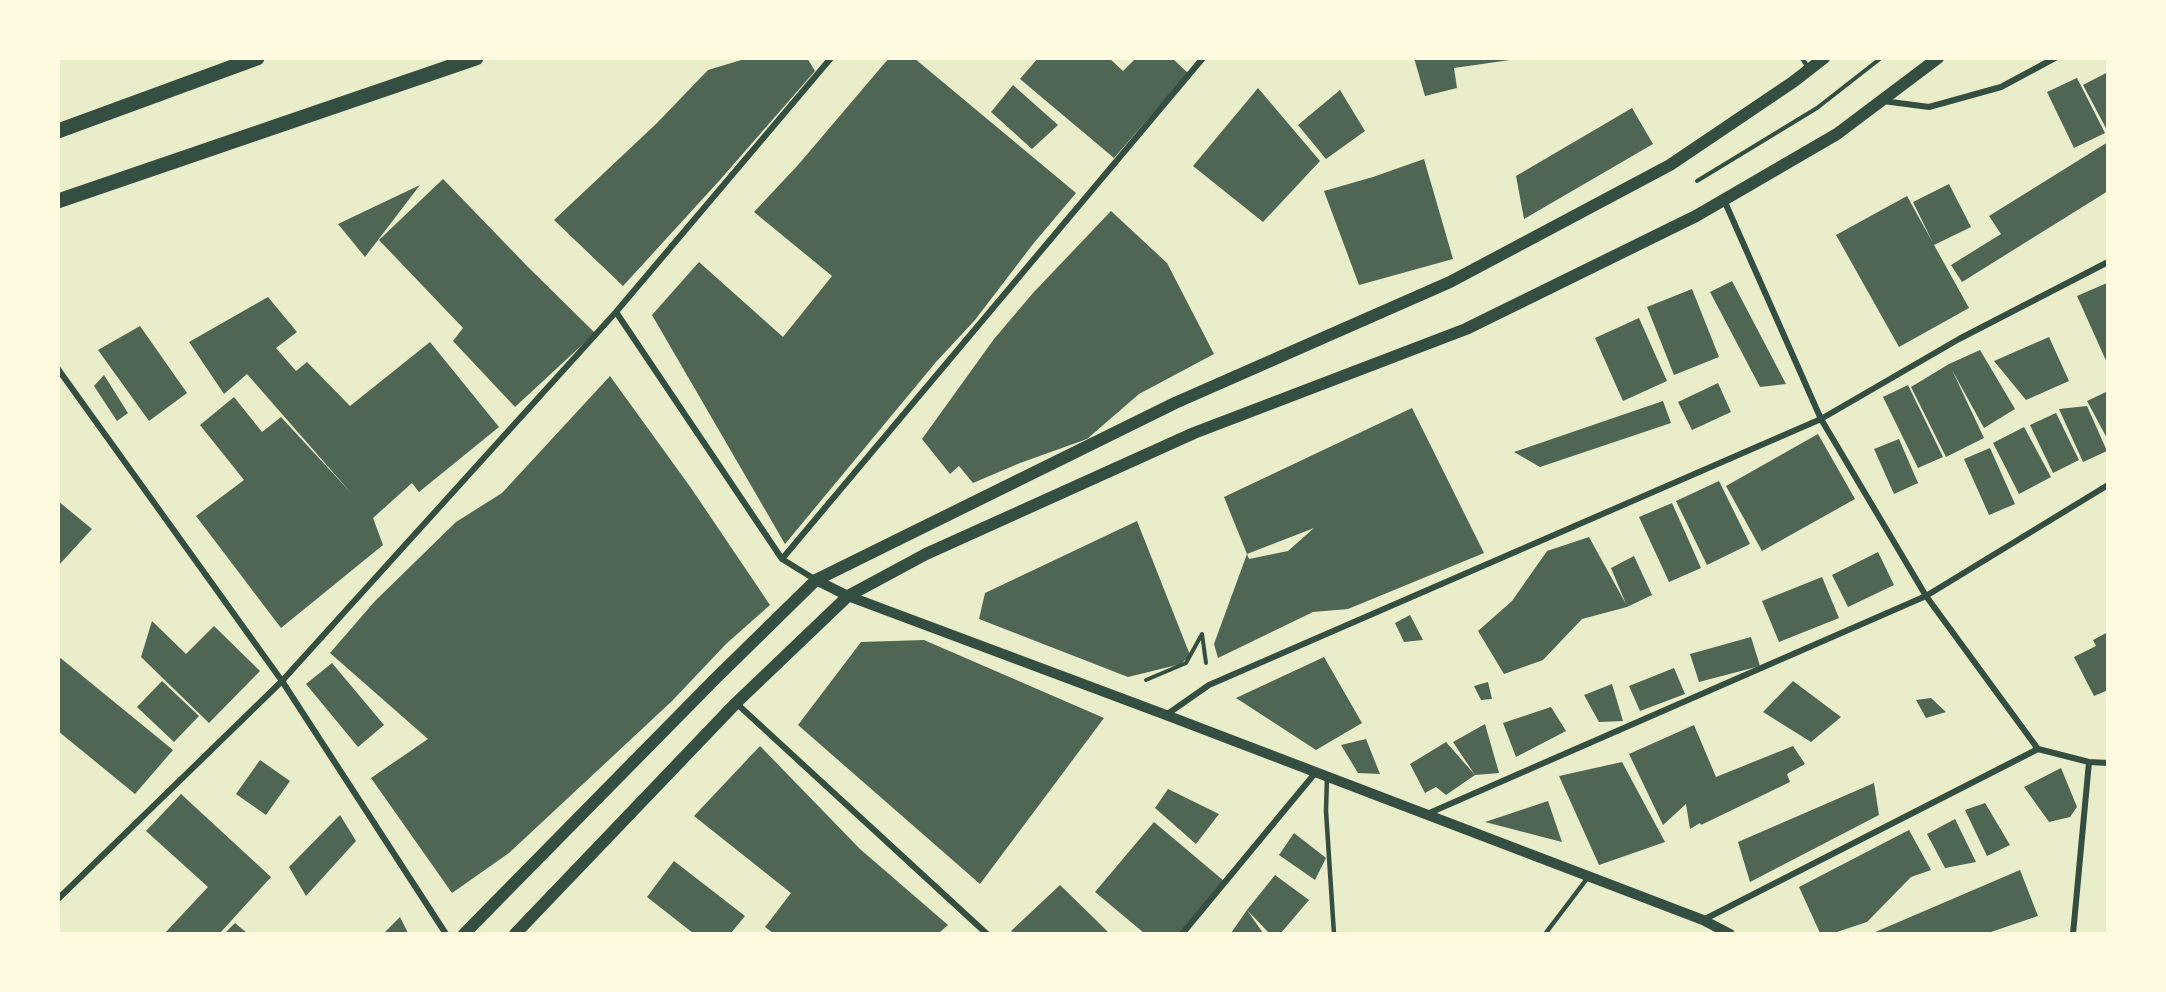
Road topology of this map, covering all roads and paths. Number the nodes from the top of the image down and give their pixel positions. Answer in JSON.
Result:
{"nodes":[{"id":1,"x":257,"y":58,"type":"edge"},
{"id":2,"x":476,"y":58,"type":"edge"},
{"id":3,"x":831,"y":58,"type":"edge"},
{"id":4,"x":1203,"y":58,"type":"edge"},
{"id":5,"x":1802,"y":58,"type":"edge"},
{"id":6,"x":1824,"y":58,"type":"edge"},
{"id":7,"x":1938,"y":58,"type":"edge"},
{"id":8,"x":2055,"y":58,"type":"edge"},
{"id":9,"x":1810,"y":70,"type":"junction"},
{"id":10,"x":1793,"y":82,"type":"junction"},
{"id":11,"x":1880,"y":101,"type":"junction"},
{"id":12,"x":58,"y":131,"type":"edge"},
{"id":13,"x":1837,"y":134,"type":"junction"},
{"id":14,"x":1724,"y":200,"type":"junction"},
{"id":15,"x":58,"y":201,"type":"edge"},
{"id":16,"x":2108,"y":262,"type":"edge"},
{"id":17,"x":616,"y":312,"type":"junction"},
{"id":18,"x":58,"y":369,"type":"edge"},
{"id":19,"x":1821,"y":418,"type":"junction"},
{"id":20,"x":2108,"y":485,"type":"edge"},
{"id":21,"x":782,"y":559,"type":"junction"},
{"id":22,"x":816,"y":580,"type":"junction"},
{"id":23,"x":848,"y":596,"type":"junction"},
{"id":24,"x":1926,"y":596,"type":"junction"},
{"id":25,"x":282,"y":681,"type":"junction"},
{"id":26,"x":1209,"y":685,"type":"junction"},
{"id":27,"x":1112,"y":694,"type":"junction"},
{"id":28,"x":736,"y":703,"type":"junction"},
{"id":29,"x":1166,"y":715,"type":"junction"},
{"id":30,"x":2038,"y":748,"type":"junction"},
{"id":31,"x":2089,"y":762,"type":"junction"},
{"id":32,"x":2108,"y":763,"type":"edge"},
{"id":33,"x":1322,"y":774,"type":"junction"},
{"id":34,"x":1426,"y":814,"type":"junction"},
{"id":35,"x":1588,"y":876,"type":"junction"},
{"id":36,"x":58,"y":899,"type":"edge"},
{"id":37,"x":1703,"y":920,"type":"junction"},
{"id":38,"x":446,"y":933,"type":"edge"},
{"id":39,"x":464,"y":933,"type":"edge"},
{"id":40,"x":514,"y":933,"type":"edge"},
{"id":41,"x":987,"y":933,"type":"edge"},
{"id":42,"x":1182,"y":933,"type":"edge"},
{"id":43,"x":1334,"y":933,"type":"edge"},
{"id":44,"x":1545,"y":933,"type":"edge"},
{"id":45,"x":1730,"y":933,"type":"edge"},
{"id":46,"x":2073,"y":933,"type":"edge"}],
"edges":[{"from":1,"to":12,"type":"main road"},
{"from":2,"to":15,"type":"main road"},
{"from":3,"to":17,"type":"street"},
{"from":4,"to":21,"type":"street"},
{"from":5,"to":9,"type":"lane"},
{"from":6,"to":9,"type":"main road"},
{"from":7,"to":11,"type":"main road"},
{"from":8,"to":11,"type":"street"},
{"from":9,"to":10,"type":"main road"},
{"from":10,"to":13,"type":"path"},
{"from":10,"to":22,"type":"main road"},
{"from":11,"to":13,"type":"main road"},
{"from":13,"to":14,"type":"main road"},
{"from":14,"to":19,"type":"street"},
{"from":14,"to":23,"type":"main road"},
{"from":16,"to":19,"type":"street"},
{"from":17,"to":21,"type":"street"},
{"from":17,"to":25,"type":"street"},
{"from":18,"to":25,"type":"street"},
{"from":19,"to":24,"type":"street"},
{"from":19,"to":26,"type":"street"},
{"from":20,"to":24,"type":"street"},
{"from":21,"to":22,"type":"street"},
{"from":22,"to":23,"type":"street"},
{"from":22,"to":39,"type":"main road"},
{"from":23,"to":27,"type":"street"},
{"from":23,"to":28,"type":"main road"},
{"from":24,"to":30,"type":"street"},
{"from":24,"to":34,"type":"street"},
{"from":25,"to":36,"type":"street"},
{"from":25,"to":38,"type":"street"},
{"from":26,"to":27,"type":"path"},
{"from":26,"to":29,"type":"street"},
{"from":27,"to":29,"type":"street"},
{"from":28,"to":40,"type":"main road"},
{"from":28,"to":41,"type":"street"},
{"from":29,"to":33,"type":"street"},
{"from":30,"to":31,"type":"street"},
{"from":30,"to":37,"type":"street"},
{"from":31,"to":32,"type":"street"},
{"from":31,"to":46,"type":"street"},
{"from":33,"to":34,"type":"street"},
{"from":33,"to":42,"type":"street"},
{"from":33,"to":43,"type":"lane"},
{"from":34,"to":35,"type":"street"},
{"from":35,"to":37,"type":"street"},
{"from":35,"to":44,"type":"lane"},
{"from":37,"to":45,"type":"street"}]}
